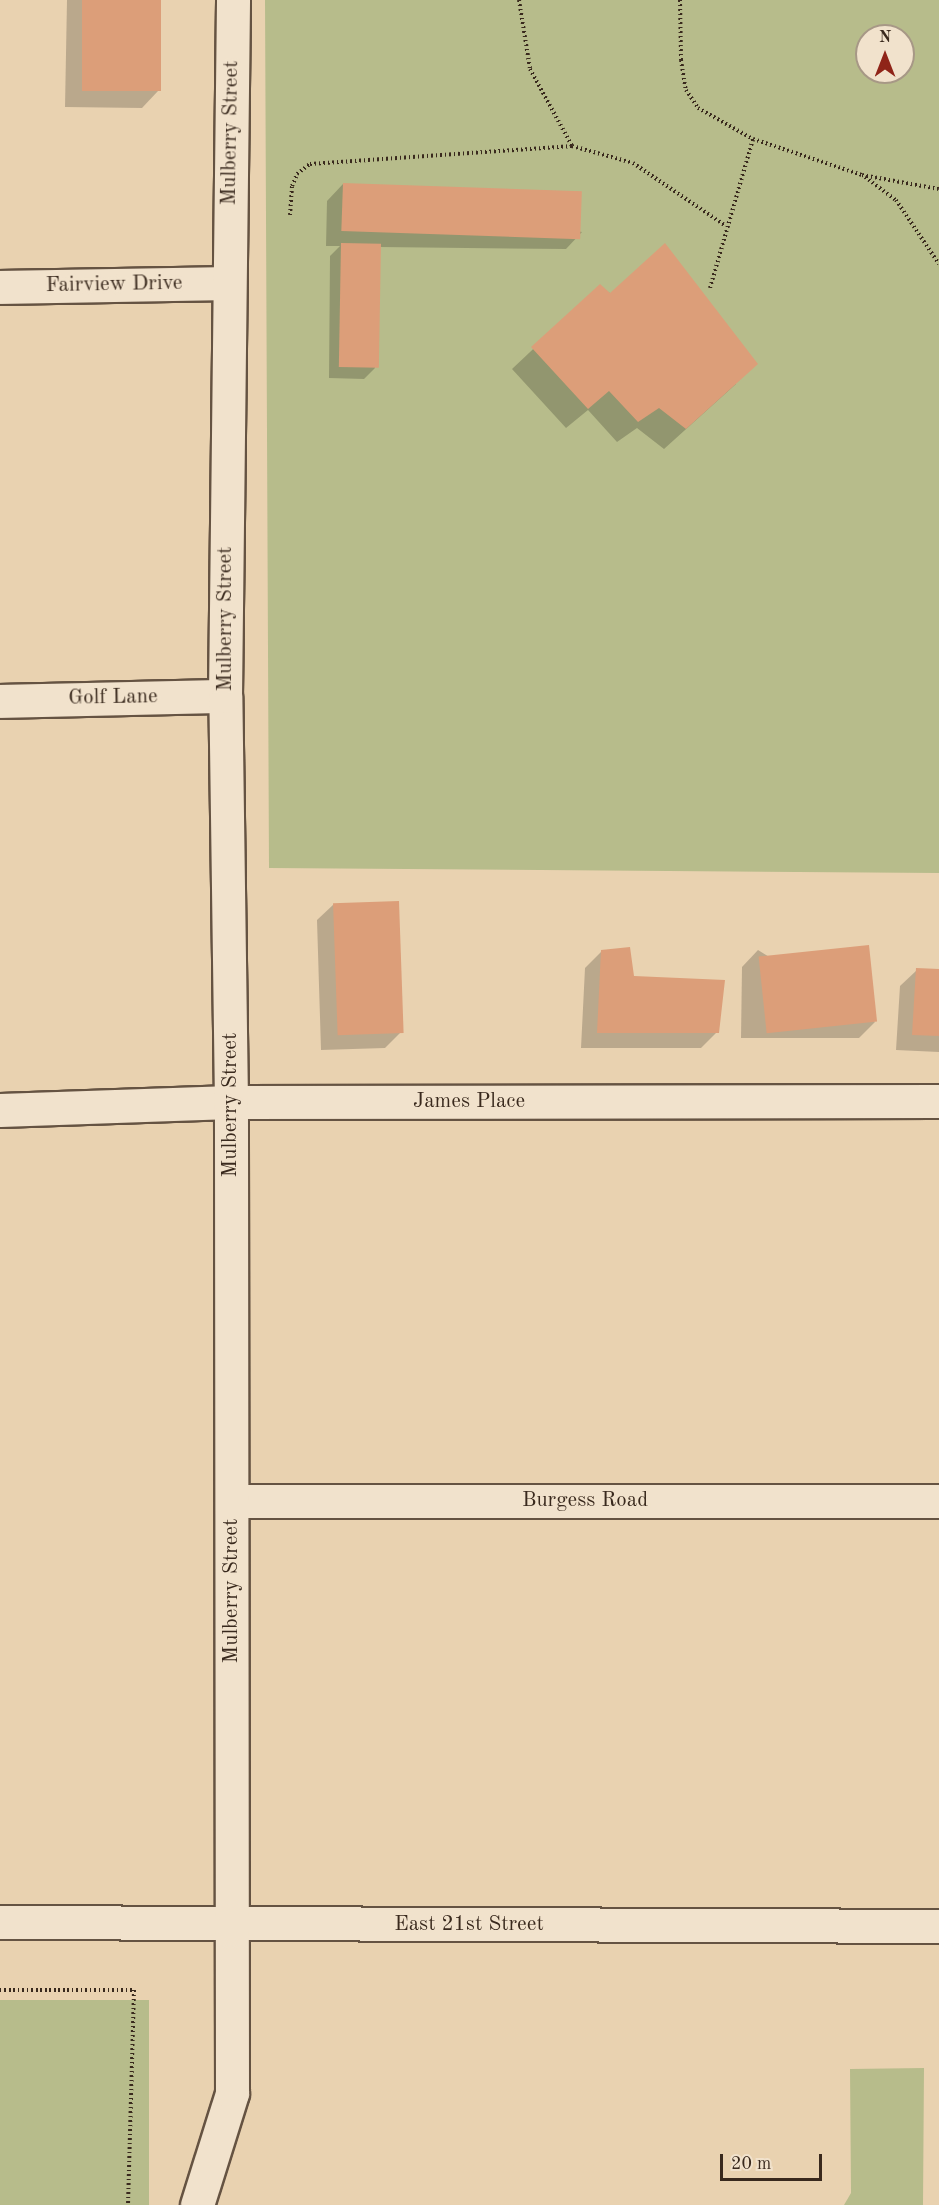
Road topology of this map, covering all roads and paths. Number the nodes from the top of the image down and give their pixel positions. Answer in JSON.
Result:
{"nodes":[{"id":1,"x":233,"y":0,"type":"edge"},
{"id":2,"x":519,"y":0,"type":"edge"},
{"id":3,"x":680,"y":0,"type":"edge"},
{"id":4,"x":753,"y":139,"type":"junction"},
{"id":5,"x":572,"y":146,"type":"junction"},
{"id":6,"x":862,"y":175,"type":"junction"},
{"id":7,"x":939,"y":189,"type":"edge"},
{"id":8,"x":290,"y":215,"type":"dead end"},
{"id":9,"x":726,"y":226,"type":"junction"},
{"id":10,"x":938,"y":255,"type":"edge"},
{"id":11,"x":939,"y":264,"type":"edge"},
{"id":12,"x":228,"y":283,"type":"junction"},
{"id":13,"x":0,"y":287,"type":"edge"},
{"id":14,"x":710,"y":288,"type":"dead end"},
{"id":15,"x":225,"y":696,"type":"junction"},
{"id":16,"x":0,"y":701,"type":"edge"},
{"id":17,"x":939,"y":1101,"type":"edge"},
{"id":18,"x":231,"y":1102,"type":"junction"},
{"id":19,"x":0,"y":1110,"type":"edge"},
{"id":20,"x":232,"y":1501,"type":"junction"},
{"id":21,"x":939,"y":1501,"type":"edge"},
{"id":22,"x":0,"y":1922,"type":"edge"},
{"id":23,"x":231,"y":1924,"type":"junction"},
{"id":24,"x":939,"y":1926,"type":"edge"},
{"id":25,"x":0,"y":1990,"type":"edge"},
{"id":26,"x":128,"y":2205,"type":"edge"},
{"id":27,"x":197,"y":2205,"type":"edge"}],
"edges":[{"from":1,"to":12,"type":"street","name":"Mulberry Street"},
{"from":2,"to":5,"type":"path"},
{"from":3,"to":4,"type":"path"},
{"from":4,"to":6,"type":"path"},
{"from":4,"to":9,"type":"path"},
{"from":5,"to":8,"type":"path"},
{"from":5,"to":9,"type":"path"},
{"from":6,"to":7,"type":"path"},
{"from":6,"to":10,"type":"path"},
{"from":9,"to":14,"type":"path"},
{"from":10,"to":11,"type":"path"},
{"from":12,"to":13,"type":"street","name":"Fairview Drive"},
{"from":12,"to":15,"type":"street","name":"Mulberry Street"},
{"from":15,"to":16,"type":"street","name":"Golf Lane"},
{"from":15,"to":18,"type":"street","name":"Mulberry Street"},
{"from":17,"to":18,"type":"street","name":"James Place"},
{"from":18,"to":19,"type":"street","name":"James Place"},
{"from":18,"to":20,"type":"street","name":"Mulberry Street"},
{"from":20,"to":21,"type":"street","name":"Burgess Road"},
{"from":20,"to":23,"type":"street","name":"Mulberry Street"},
{"from":22,"to":23,"type":"street","name":"East 21st Street"},
{"from":23,"to":24,"type":"street","name":"East 21st Street"},
{"from":23,"to":27,"type":"street","name":"Mulberry Street"},
{"from":25,"to":26,"type":"path"}]}
